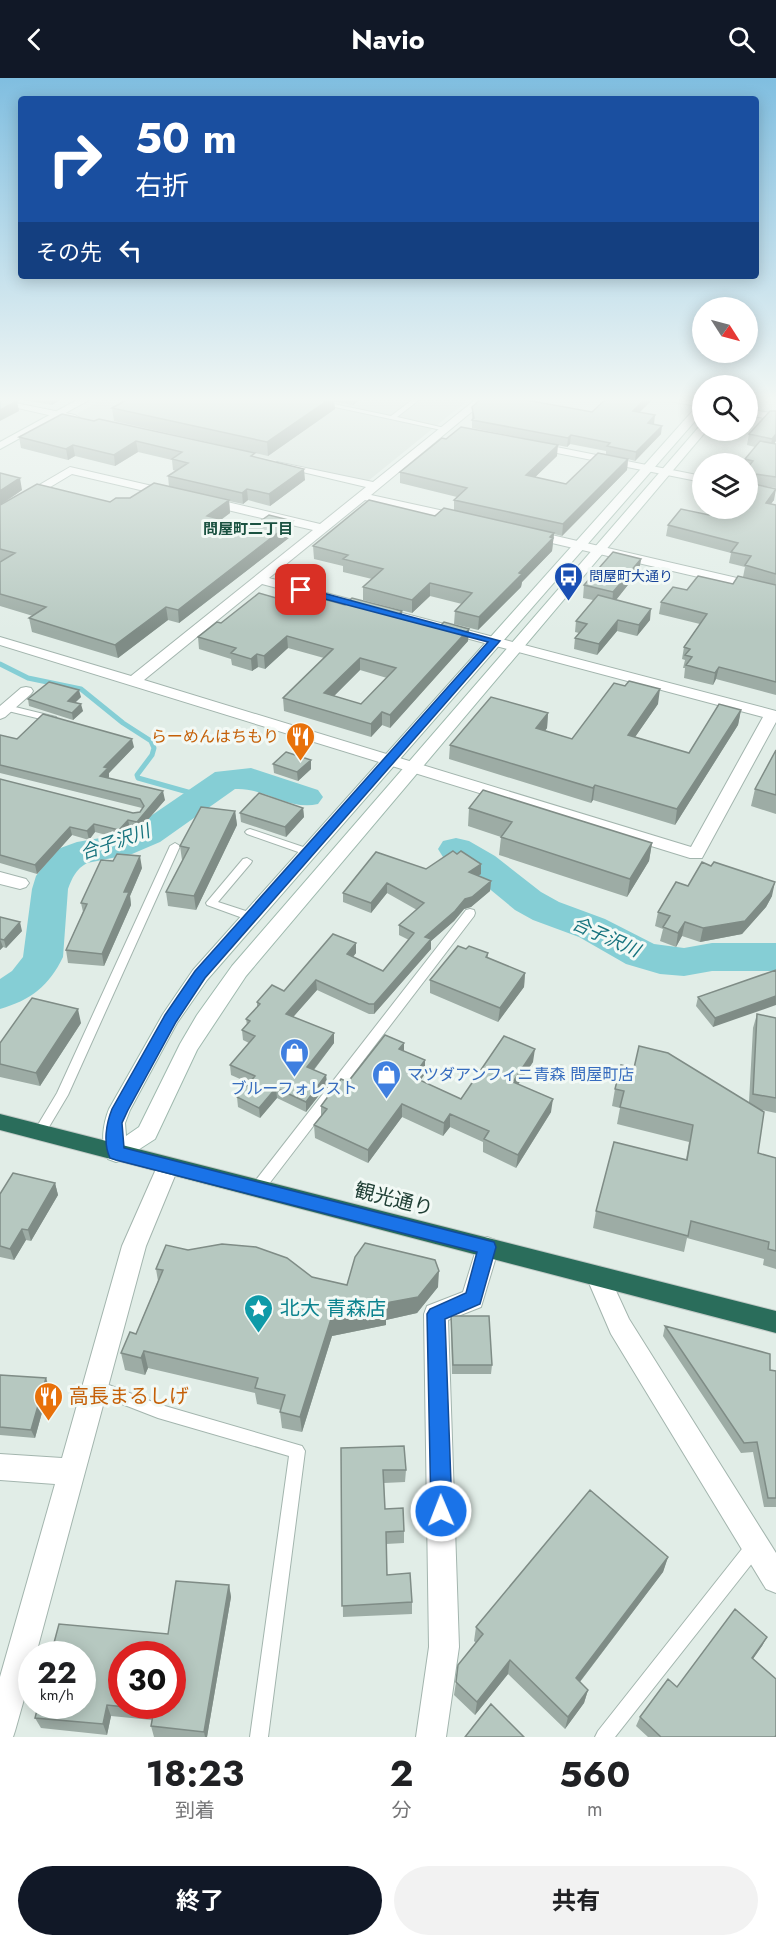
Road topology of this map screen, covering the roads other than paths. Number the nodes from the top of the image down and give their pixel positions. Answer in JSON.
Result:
{"nodes":[{"id":1,"x":58,"y":477,"type":"edge"},
{"id":2,"x":103,"y":477,"type":"edge"},
{"id":3,"x":337,"y":477,"type":"edge"},
{"id":4,"x":387,"y":477,"type":"edge"},
{"id":5,"x":639,"y":477,"type":"edge"},
{"id":6,"x":661,"y":477,"type":"edge"},
{"id":7,"x":375,"y":486,"type":"junction"},
{"id":8,"x":362,"y":496,"type":"junction"},
{"id":9,"x":0,"y":513,"type":"edge"},
{"id":10,"x":476,"y":522,"type":"edge"},
{"id":11,"x":321,"y":528,"type":"junction"},
{"id":12,"x":522,"y":532,"type":"edge"},
{"id":13,"x":579,"y":546,"type":"junction"},
{"id":14,"x":599,"y":550,"type":"junction"},
{"id":15,"x":258,"y":579,"type":"junction"},
{"id":16,"x":776,"y":591,"type":"edge"},
{"id":17,"x":0,"y":641,"type":"edge"},
{"id":18,"x":495,"y":641,"type":"junction"},
{"id":19,"x":517,"y":647,"type":"junction"},
{"id":20,"x":134,"y":681,"type":"junction"},
{"id":21,"x":26,"y":690,"type":"dead end"},
{"id":22,"x":4,"y":711,"type":"edge"},
{"id":23,"x":774,"y":716,"type":"edge"},
{"id":24,"x":61,"y":721,"type":"edge"},
{"id":25,"x":388,"y":760,"type":"junction"},
{"id":26,"x":412,"y":768,"type":"junction"},
{"id":27,"x":250,"y":832,"type":"dead end"},
{"id":28,"x":175,"y":846,"type":"dead end"},
{"id":29,"x":308,"y":852,"type":"junction"},
{"id":30,"x":247,"y":861,"type":"dead end"},
{"id":31,"x":0,"y":878,"type":"edge"},
{"id":32,"x":20,"y":883,"type":"dead end"},
{"id":33,"x":470,"y":913,"type":"dead end"},
{"id":34,"x":251,"y":917,"type":"junction"},
{"id":35,"x":0,"y":1122,"type":"edge"},
{"id":36,"x":39,"y":1132,"type":"junction"},
{"id":37,"x":116,"y":1153,"type":"junction"},
{"id":38,"x":168,"y":1166,"type":"junction"},
{"id":39,"x":256,"y":1189,"type":"junction"},
{"id":40,"x":487,"y":1247,"type":"junction"},
{"id":41,"x":598,"y":1276,"type":"junction"},
{"id":42,"x":776,"y":1322,"type":"edge"},
{"id":43,"x":95,"y":1386,"type":"junction"},
{"id":44,"x":0,"y":1467,"type":"edge"},
{"id":45,"x":73,"y":1472,"type":"junction"},
{"id":46,"x":755,"y":1546,"type":"junction"},
{"id":47,"x":776,"y":1579,"type":"edge"},
{"id":48,"x":0,"y":1731,"type":"edge"},
{"id":49,"x":259,"y":1737,"type":"edge"},
{"id":50,"x":431,"y":1737,"type":"edge"},
{"id":51,"x":604,"y":1737,"type":"edge"}],
"edges":[{"from":1,"to":9,"type":"street"},
{"from":2,"to":11,"type":"street"},
{"from":3,"to":7,"type":"street"},
{"from":4,"to":7,"type":"street"},
{"from":5,"to":13,"type":"street"},
{"from":6,"to":14,"type":"street"},
{"from":7,"to":8,"type":"street"},
{"from":8,"to":10,"type":"street"},
{"from":8,"to":11,"type":"street"},
{"from":11,"to":15,"type":"street"},
{"from":12,"to":13,"type":"street"},
{"from":13,"to":14,"type":"street"},
{"from":13,"to":18,"type":"street"},
{"from":14,"to":16,"type":"street"},
{"from":14,"to":19,"type":"street"},
{"from":15,"to":18,"type":"street"},
{"from":15,"to":20,"type":"street"},
{"from":17,"to":20,"type":"street"},
{"from":18,"to":19,"type":"street"},
{"from":18,"to":25,"type":"street"},
{"from":19,"to":23,"type":"street"},
{"from":19,"to":26,"type":"street"},
{"from":20,"to":25,"type":"street"},
{"from":21,"to":22,"type":"street"},
{"from":22,"to":24,"type":"lane"},
{"from":23,"to":26,"type":"street"},
{"from":25,"to":26,"type":"street"},
{"from":25,"to":29,"type":"street"},
{"from":26,"to":37,"type":"street"},
{"from":27,"to":29,"type":"lane"},
{"from":28,"to":36,"type":"lane"},
{"from":29,"to":34,"type":"street"},
{"from":30,"to":34,"type":"lane"},
{"from":31,"to":32,"type":"street"},
{"from":33,"to":39,"type":"lane"},
{"from":34,"to":37,"type":"street"},
{"from":35,"to":36,"type":"highway","name":"観光通り"},
{"from":36,"to":37,"type":"highway","name":"観光通り"},
{"from":37,"to":38,"type":"highway","name":"観光通り"},
{"from":38,"to":39,"type":"highway","name":"観光通り"},
{"from":38,"to":43,"type":"street"},
{"from":39,"to":40,"type":"highway","name":"観光通り"},
{"from":40,"to":41,"type":"highway","name":"観光通り"},
{"from":40,"to":50,"type":"street"},
{"from":41,"to":42,"type":"highway","name":"観光通り"},
{"from":41,"to":46,"type":"street"},
{"from":43,"to":45,"type":"street"},
{"from":43,"to":49,"type":"lane"},
{"from":44,"to":45,"type":"street"},
{"from":45,"to":48,"type":"street"},
{"from":46,"to":47,"type":"street"},
{"from":46,"to":51,"type":"lane"}]}
